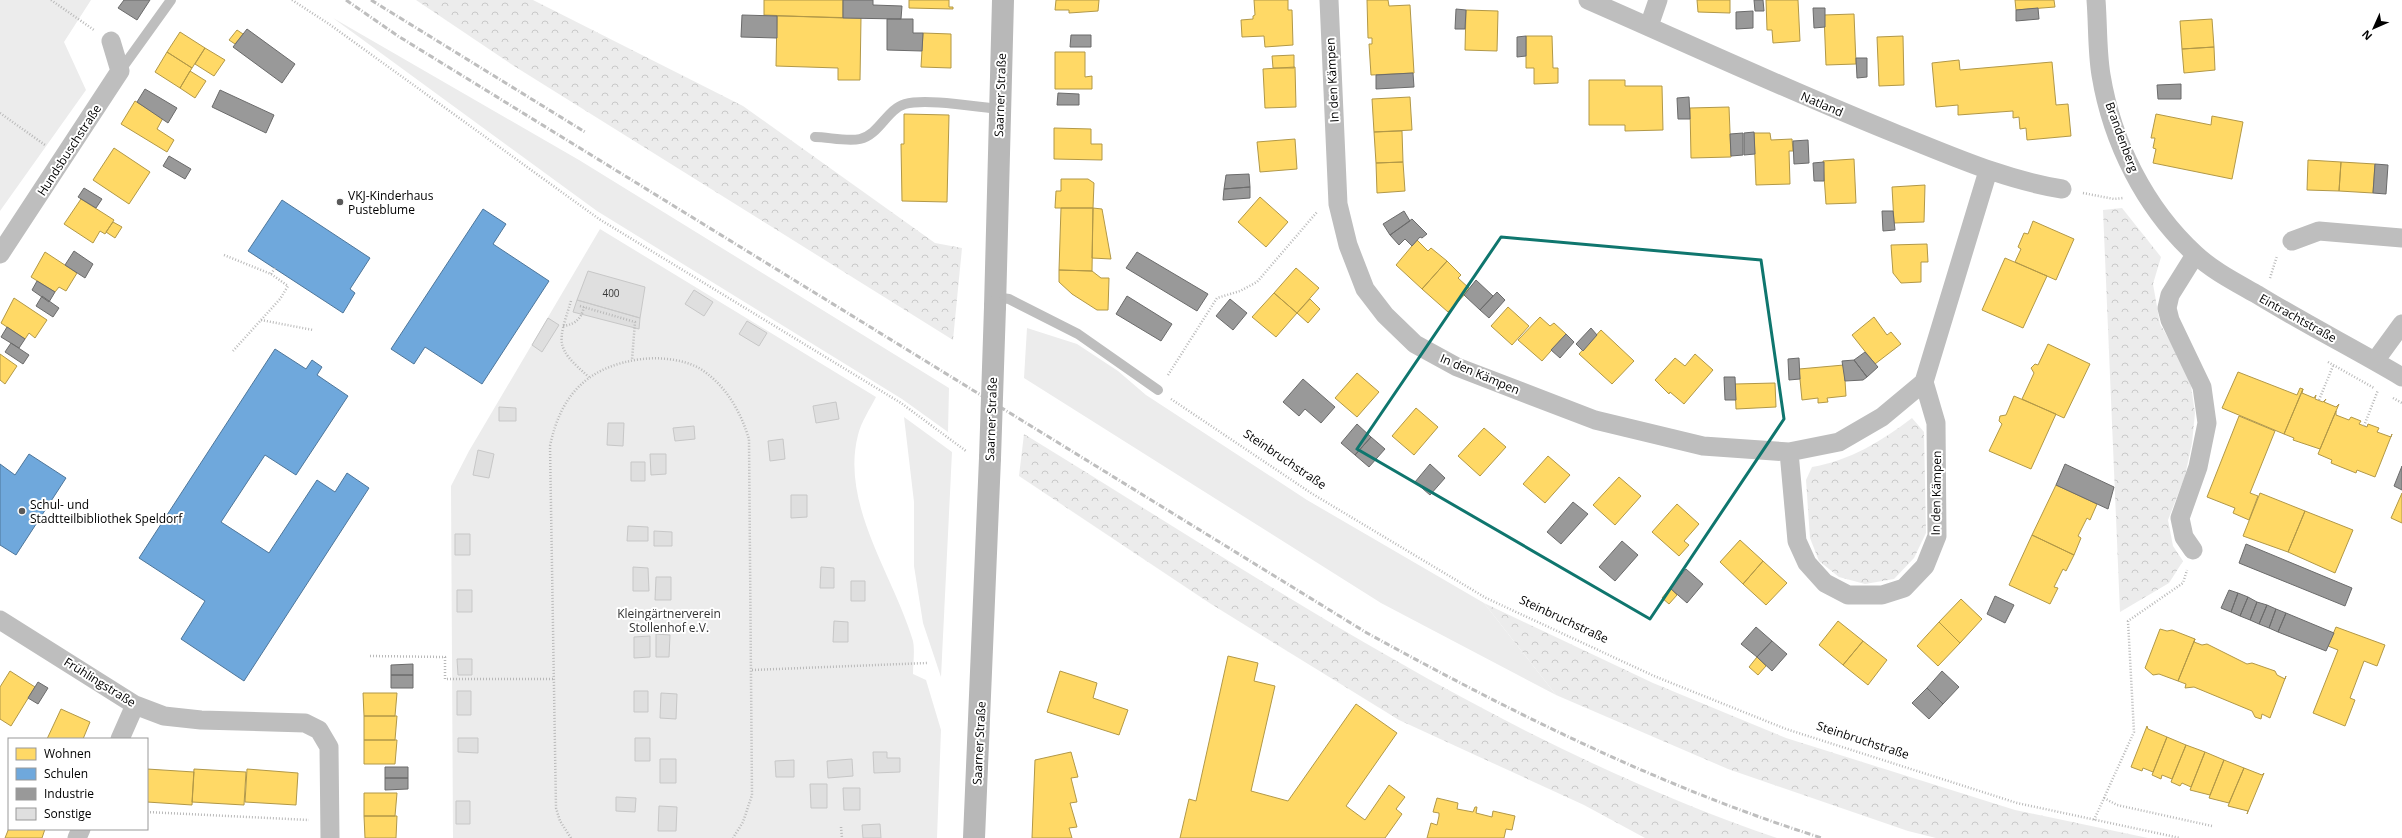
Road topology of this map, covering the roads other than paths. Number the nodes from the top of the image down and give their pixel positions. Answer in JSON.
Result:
{"nodes":[{"id":1,"x":171,"y":0,"type":"edge"},
{"id":2,"x":1003,"y":0,"type":"edge"},
{"id":3,"x":1329,"y":0,"type":"edge"},
{"id":4,"x":1588,"y":0,"type":"edge"},
{"id":5,"x":1658,"y":0,"type":"edge"},
{"id":6,"x":2096,"y":0,"type":"edge"},
{"id":7,"x":1649,"y":26,"type":"junction"},
{"id":8,"x":111,"y":41,"type":"road end"},
{"id":9,"x":120,"y":71,"type":"junction"},
{"id":10,"x":1000,"y":109,"type":"junction"},
{"id":11,"x":815,"y":137,"type":"dead end"},
{"id":12,"x":1988,"y":171,"type":"junction"},
{"id":13,"x":2062,"y":189,"type":"road end"},
{"id":14,"x":2402,"y":238,"type":"edge"},
{"id":15,"x":2292,"y":241,"type":"road end"},
{"id":16,"x":0,"y":254,"type":"edge"},
{"id":17,"x":2195,"y":255,"type":"junction"},
{"id":18,"x":995,"y":302,"type":"junction"},
{"id":19,"x":2402,"y":324,"type":"edge"},
{"id":20,"x":2375,"y":361,"type":"junction"},
{"id":21,"x":2402,"y":377,"type":"edge"},
{"id":22,"x":1924,"y":382,"type":"junction"},
{"id":23,"x":1158,"y":390,"type":"road end"},
{"id":24,"x":1789,"y":452,"type":"junction"},
{"id":25,"x":2193,"y":550,"type":"road end"},
{"id":26,"x":0,"y":620,"type":"edge"},
{"id":27,"x":135,"y":705,"type":"junction"},
{"id":28,"x":120,"y":738,"type":"edge"},
{"id":29,"x":330,"y":829,"type":"edge"},
{"id":30,"x":974,"y":838,"type":"edge"}],
"edges":[{"from":1,"to":9,"type":"lane"},
{"from":2,"to":10,"type":"main road","name":"Saarner Straße"},
{"from":3,"to":24,"type":"street","name":"In den Kämpen"},
{"from":4,"to":7,"type":"street","name":"Natland"},
{"from":5,"to":7,"type":"street"},
{"from":6,"to":17,"type":"street","name":"Brandenberg"},
{"from":7,"to":12,"type":"street","name":"Natland"},
{"from":8,"to":9,"type":"street"},
{"from":9,"to":16,"type":"street","name":"Hundsbuschstraße"},
{"from":10,"to":11,"type":"lane"},
{"from":10,"to":18,"type":"main road","name":"Saarner Straße"},
{"from":12,"to":13,"type":"street","name":"Natland"},
{"from":12,"to":22,"type":"street"},
{"from":14,"to":15,"type":"street"},
{"from":17,"to":20,"type":"street","name":"Eintrachtstraße"},
{"from":17,"to":25,"type":"street"},
{"from":18,"to":23,"type":"lane"},
{"from":18,"to":30,"type":"main road","name":"Saarner Straße","bridge":true},
{"from":19,"to":20,"type":"street"},
{"from":20,"to":21,"type":"street","name":"Eintrachtstraße"},
{"from":22,"to":24,"type":"street","name":"In den Kämpen"},
{"from":22,"to":24,"type":"street","name":"In den Kämpen"},
{"from":26,"to":27,"type":"street","name":"Frühlingstraße"},
{"from":27,"to":28,"type":"street"},
{"from":27,"to":29,"type":"street","name":"Frühlingstraße"}]}
